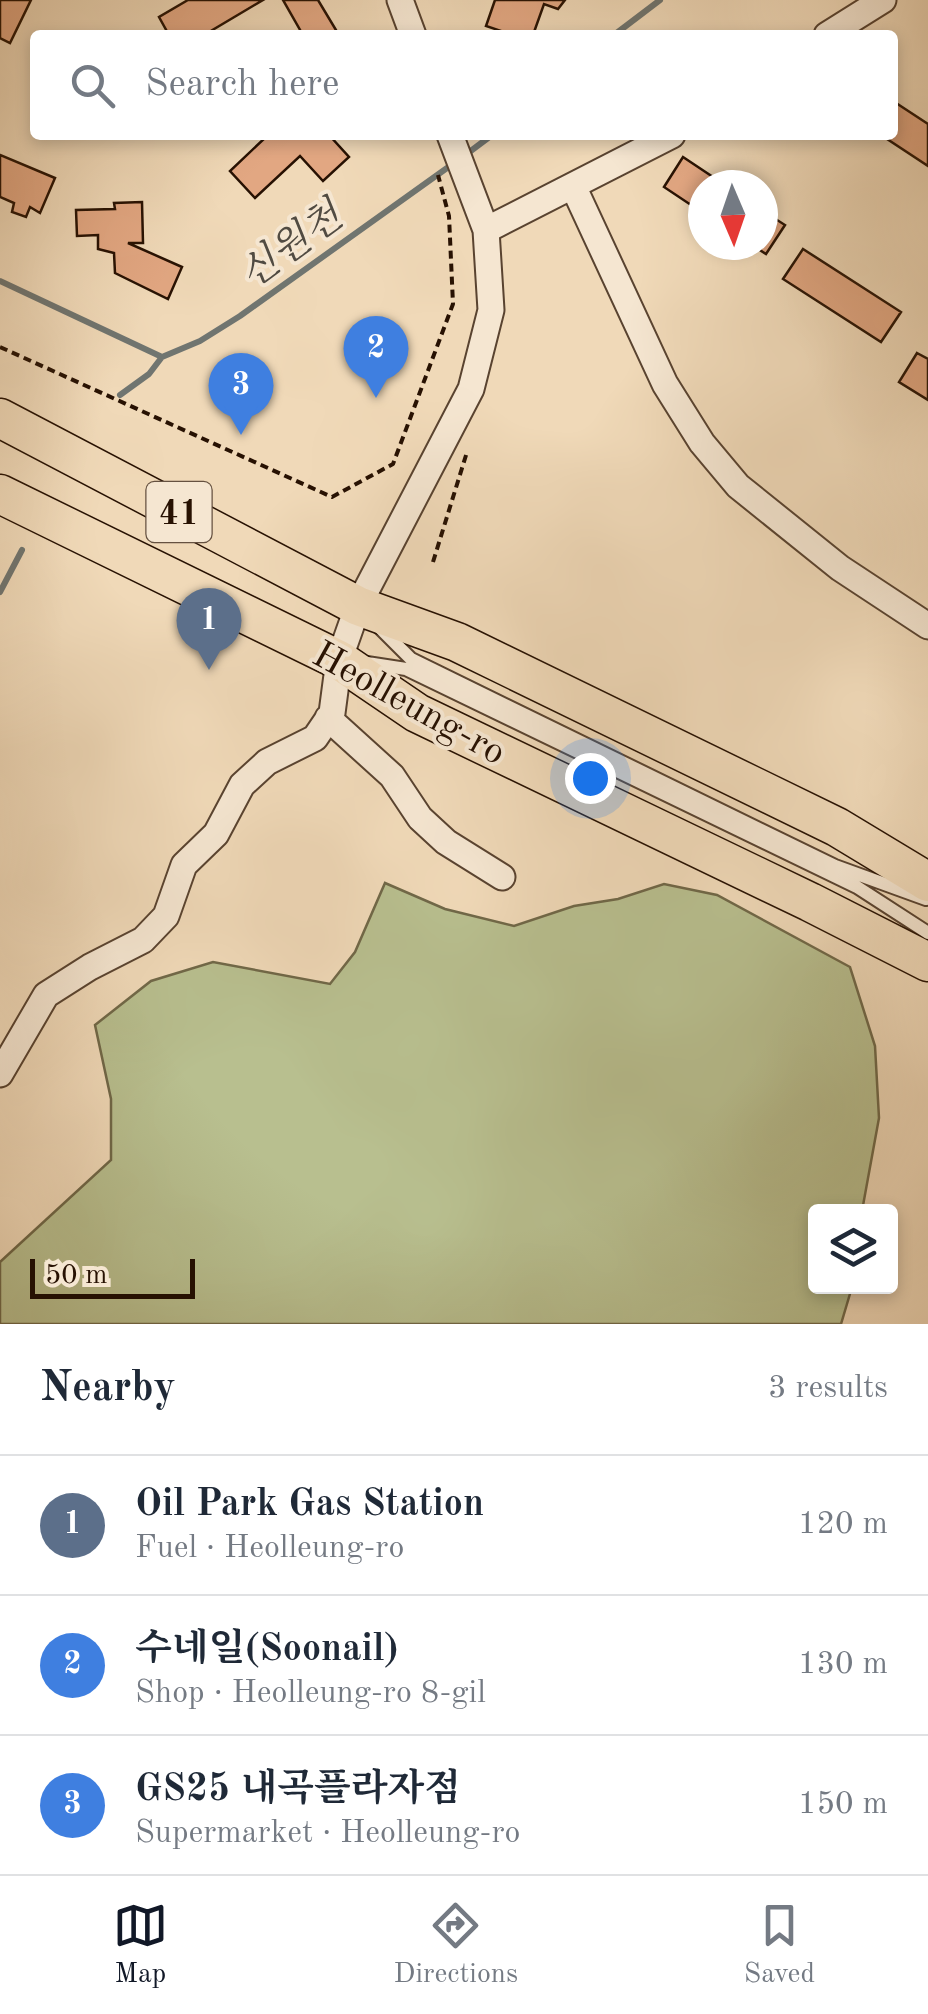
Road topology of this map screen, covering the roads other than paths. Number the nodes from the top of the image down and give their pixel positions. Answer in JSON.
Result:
{"nodes":[{"id":1,"x":400,"y":0,"type":"edge"},
{"id":2,"x":883,"y":0,"type":"edge"},
{"id":3,"x":411,"y":30,"type":"edge"},
{"id":4,"x":834,"y":30,"type":"edge"},
{"id":5,"x":452,"y":140,"type":"edge"},
{"id":6,"x":663,"y":140,"type":"edge"},
{"id":7,"x":574,"y":188,"type":"junction"},
{"id":8,"x":486,"y":230,"type":"junction"},
{"id":9,"x":0,"y":418,"type":"edge"},
{"id":10,"x":0,"y":494,"type":"edge"},
{"id":11,"x":358,"y":606,"type":"junction"},
{"id":12,"x":928,"y":626,"type":"edge"},
{"id":13,"x":339,"y":660,"type":"junction"},
{"id":14,"x":328,"y":718,"type":"junction"},
{"id":15,"x":502,"y":877,"type":"dead end"},
{"id":16,"x":928,"y":882,"type":"edge"},
{"id":17,"x":928,"y":900,"type":"edge"},
{"id":18,"x":928,"y":932,"type":"edge"},
{"id":19,"x":928,"y":962,"type":"edge"},
{"id":20,"x":0,"y":1074,"type":"edge"}],
"edges":[{"from":1,"to":3,"type":"street"},
{"from":2,"to":4,"type":"street"},
{"from":5,"to":8,"type":"street"},
{"from":6,"to":7,"type":"street"},
{"from":7,"to":8,"type":"street"},
{"from":7,"to":12,"type":"street"},
{"from":8,"to":11,"type":"street"},
{"from":9,"to":11,"type":"main road","name":"Heolleung-ro","number":"41"},
{"from":10,"to":13,"type":"main road","name":"Heolleung-ro","number":"41"},
{"from":11,"to":13,"type":"street"},
{"from":11,"to":16,"type":"main road","name":"Heolleung-ro","number":"41"},
{"from":11,"to":17,"type":"lane"},
{"from":13,"to":14,"type":"street"},
{"from":13,"to":18,"type":"lane"},
{"from":13,"to":19,"type":"main road","name":"Heolleung-ro","number":"41"},
{"from":14,"to":15,"type":"street"},
{"from":14,"to":20,"type":"street"}]}
